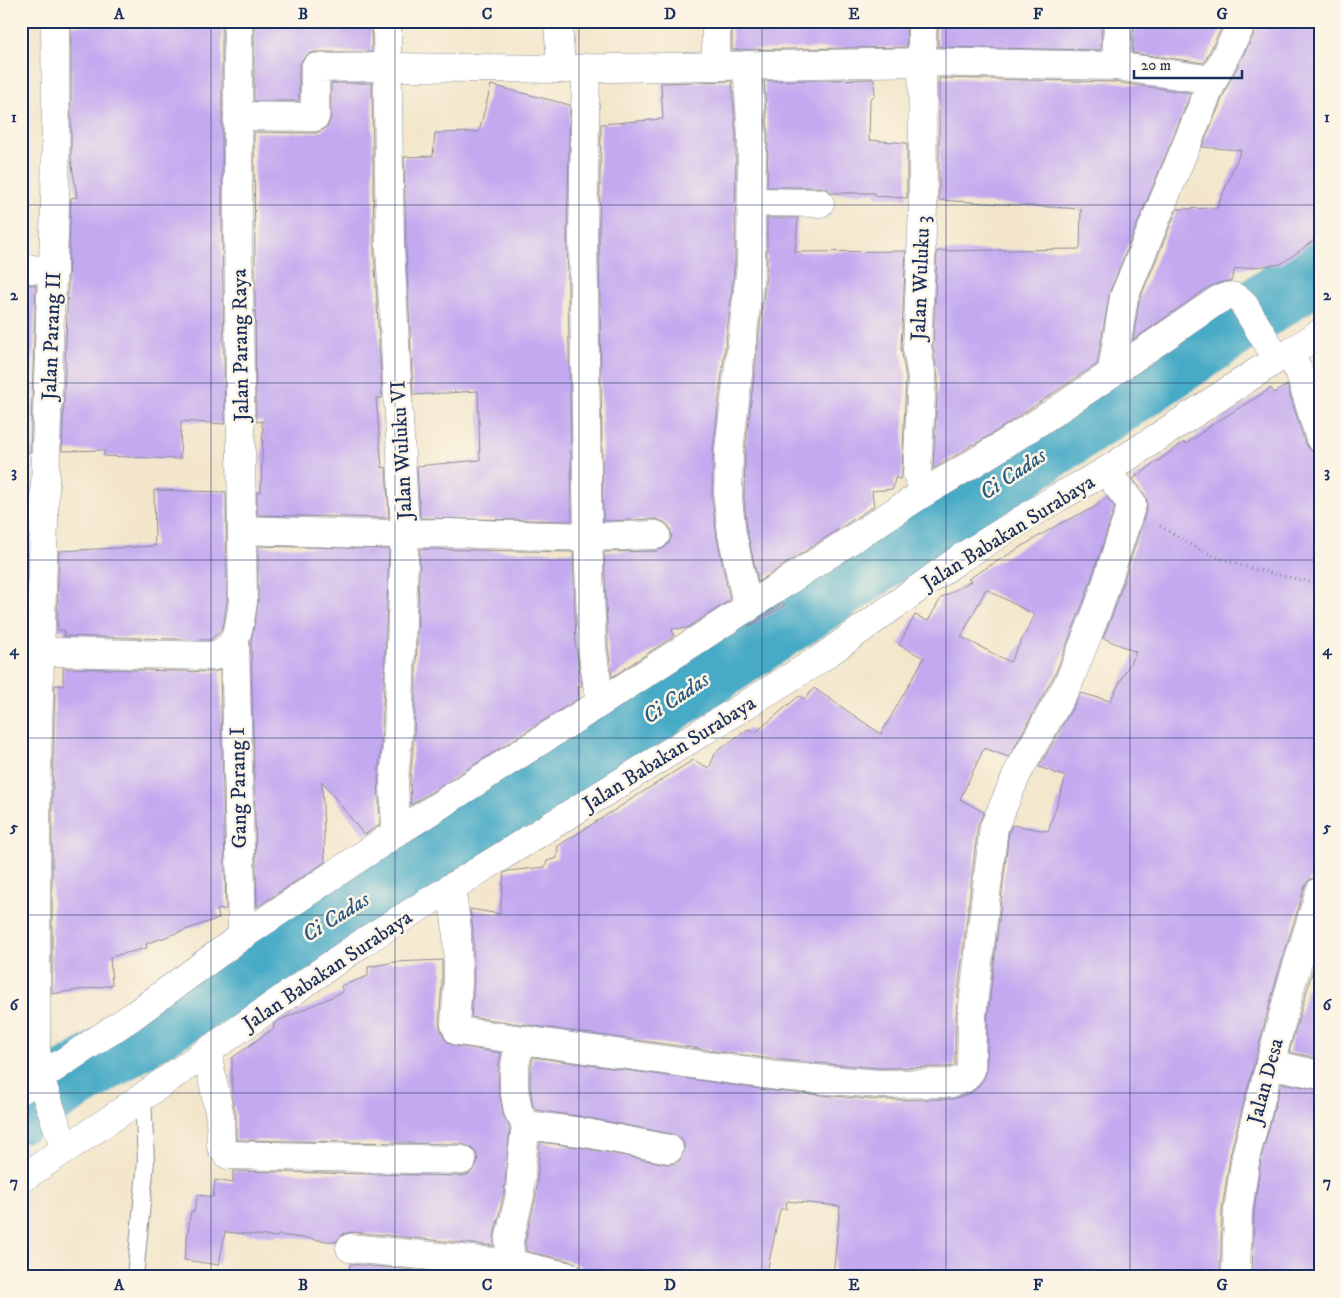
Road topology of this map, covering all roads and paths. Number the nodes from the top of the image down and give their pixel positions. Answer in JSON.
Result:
{"nodes":[{"id":1,"x":54,"y":21,"type":"edge"},
{"id":2,"x":238,"y":21,"type":"edge"},
{"id":3,"x":386,"y":21,"type":"edge"},
{"id":4,"x":558,"y":21,"type":"edge"},
{"id":5,"x":716,"y":21,"type":"edge"},
{"id":6,"x":922,"y":21,"type":"edge"},
{"id":7,"x":1118,"y":21,"type":"edge"},
{"id":8,"x":1243,"y":21,"type":"edge"},
{"id":9,"x":922,"y":62,"type":"junction"},
{"id":10,"x":716,"y":65,"type":"junction"},
{"id":11,"x":746,"y":65,"type":"junction"},
{"id":12,"x":1116,"y":66,"type":"junction"},
{"id":13,"x":387,"y":67,"type":"junction"},
{"id":14,"x":573,"y":69,"type":"junction"},
{"id":15,"x":1213,"y":80,"type":"junction"},
{"id":16,"x":238,"y":116,"type":"junction"},
{"id":17,"x":752,"y":202,"type":"junction"},
{"id":18,"x":820,"y":203,"type":"dead end"},
{"id":19,"x":21,"y":268,"type":"edge"},
{"id":20,"x":53,"y":271,"type":"junction"},
{"id":21,"x":1320,"y":333,"type":"edge"},
{"id":22,"x":1284,"y":356,"type":"junction"},
{"id":23,"x":1112,"y":372,"type":"junction"},
{"id":24,"x":1320,"y":438,"type":"edge"},
{"id":25,"x":1106,"y":471,"type":"junction"},
{"id":26,"x":925,"y":492,"type":"junction"},
{"id":27,"x":1132,"y":504,"type":"junction"},
{"id":28,"x":243,"y":530,"type":"junction"},
{"id":29,"x":405,"y":532,"type":"junction"},
{"id":30,"x":656,"y":535,"type":"dead end"},
{"id":31,"x":588,"y":537,"type":"junction"},
{"id":32,"x":1320,"y":584,"type":"edge"},
{"id":33,"x":748,"y":608,"type":"junction"},
{"id":34,"x":236,"y":639,"type":"junction"},
{"id":35,"x":31,"y":652,"type":"edge"},
{"id":36,"x":600,"y":703,"type":"junction"},
{"id":37,"x":396,"y":833,"type":"junction"},
{"id":38,"x":451,"y":887,"type":"junction"},
{"id":39,"x":1320,"y":890,"type":"edge"},
{"id":40,"x":242,"y":936,"type":"junction"},
{"id":41,"x":524,"y":1040,"type":"junction"},
{"id":42,"x":207,"y":1052,"type":"junction"},
{"id":43,"x":1270,"y":1064,"type":"junction"},
{"id":44,"x":1320,"y":1076,"type":"edge"},
{"id":45,"x":35,"y":1085,"type":"edge"},
{"id":46,"x":143,"y":1096,"type":"junction"},
{"id":47,"x":526,"y":1125,"type":"junction"},
{"id":48,"x":65,"y":1149,"type":"junction"},
{"id":49,"x":669,"y":1149,"type":"dead end"},
{"id":50,"x":462,"y":1160,"type":"dead end"},
{"id":51,"x":21,"y":1179,"type":"edge"},
{"id":52,"x":350,"y":1248,"type":"dead end"},
{"id":53,"x":512,"y":1270,"type":"edge"},
{"id":54,"x":135,"y":1277,"type":"edge"},
{"id":55,"x":570,"y":1277,"type":"edge"},
{"id":56,"x":1236,"y":1277,"type":"edge"}],
"edges":[{"from":1,"to":20,"type":"street","name":"Jalan Parang II"},
{"from":2,"to":16,"type":"street","name":"Jalan Parang Raya"},
{"from":3,"to":13,"type":"street","name":"Jalan Wuluku VI"},
{"from":4,"to":14,"type":"street"},
{"from":5,"to":10,"type":"street"},
{"from":6,"to":9,"type":"street","name":"Jalan Wuluku 3"},
{"from":7,"to":12,"type":"street"},
{"from":8,"to":15,"type":"street"},
{"from":9,"to":11,"type":"street"},
{"from":9,"to":12,"type":"street"},
{"from":9,"to":26,"type":"street","name":"Jalan Wuluku 3"},
{"from":10,"to":11,"type":"street"},
{"from":10,"to":14,"type":"street"},
{"from":11,"to":17,"type":"street"},
{"from":12,"to":15,"type":"street"},
{"from":13,"to":14,"type":"street"},
{"from":13,"to":16,"type":"street"},
{"from":13,"to":29,"type":"street","name":"Jalan Wuluku VI"},
{"from":14,"to":31,"type":"street"},
{"from":15,"to":23,"type":"street"},
{"from":16,"to":28,"type":"street","name":"Jalan Parang Raya"},
{"from":17,"to":18,"type":"street"},
{"from":17,"to":33,"type":"street"},
{"from":19,"to":20,"type":"street"},
{"from":20,"to":35,"type":"street","name":"Jalan Parang II"},
{"from":21,"to":22,"type":"street","name":"Jalan Babakan Surabaya"},
{"from":22,"to":23,"type":"street"},
{"from":22,"to":24,"type":"street"},
{"from":22,"to":25,"type":"street","name":"Jalan Babakan Surabaya"},
{"from":23,"to":26,"type":"street"},
{"from":25,"to":27,"type":"street"},
{"from":25,"to":38,"type":"street","name":"Jalan Babakan Surabaya"},
{"from":26,"to":33,"type":"street"},
{"from":27,"to":32,"type":"path"},
{"from":27,"to":41,"type":"street"},
{"from":28,"to":29,"type":"street"},
{"from":28,"to":34,"type":"street","name":"Jalan Parang Raya"},
{"from":29,"to":31,"type":"street"},
{"from":29,"to":37,"type":"street","name":"Jalan Wuluku VI"},
{"from":30,"to":31,"type":"street"},
{"from":31,"to":36,"type":"street"},
{"from":33,"to":36,"type":"street"},
{"from":34,"to":35,"type":"street"},
{"from":34,"to":40,"type":"street","name":"Gang Parang I"},
{"from":35,"to":45,"type":"street","name":"Jalan Parang II"},
{"from":36,"to":37,"type":"street"},
{"from":37,"to":40,"type":"street"},
{"from":38,"to":41,"type":"street"},
{"from":38,"to":42,"type":"street","name":"Jalan Babakan Surabaya"},
{"from":39,"to":43,"type":"street","name":"Jalan Desa"},
{"from":40,"to":45,"type":"street"},
{"from":41,"to":47,"type":"street"},
{"from":42,"to":46,"type":"street","name":"Jalan Babakan Surabaya"},
{"from":42,"to":50,"type":"street"},
{"from":43,"to":44,"type":"street"},
{"from":43,"to":56,"type":"street","name":"Jalan Desa"},
{"from":45,"to":48,"type":"street","name":"Jalan Parang II"},
{"from":46,"to":48,"type":"street","name":"Jalan Babakan Surabaya"},
{"from":46,"to":54,"type":"lane"},
{"from":47,"to":49,"type":"street"},
{"from":47,"to":53,"type":"street"},
{"from":48,"to":51,"type":"street","name":"Jalan Babakan Surabaya"},
{"from":52,"to":53,"type":"street"},
{"from":53,"to":55,"type":"street"}]}
